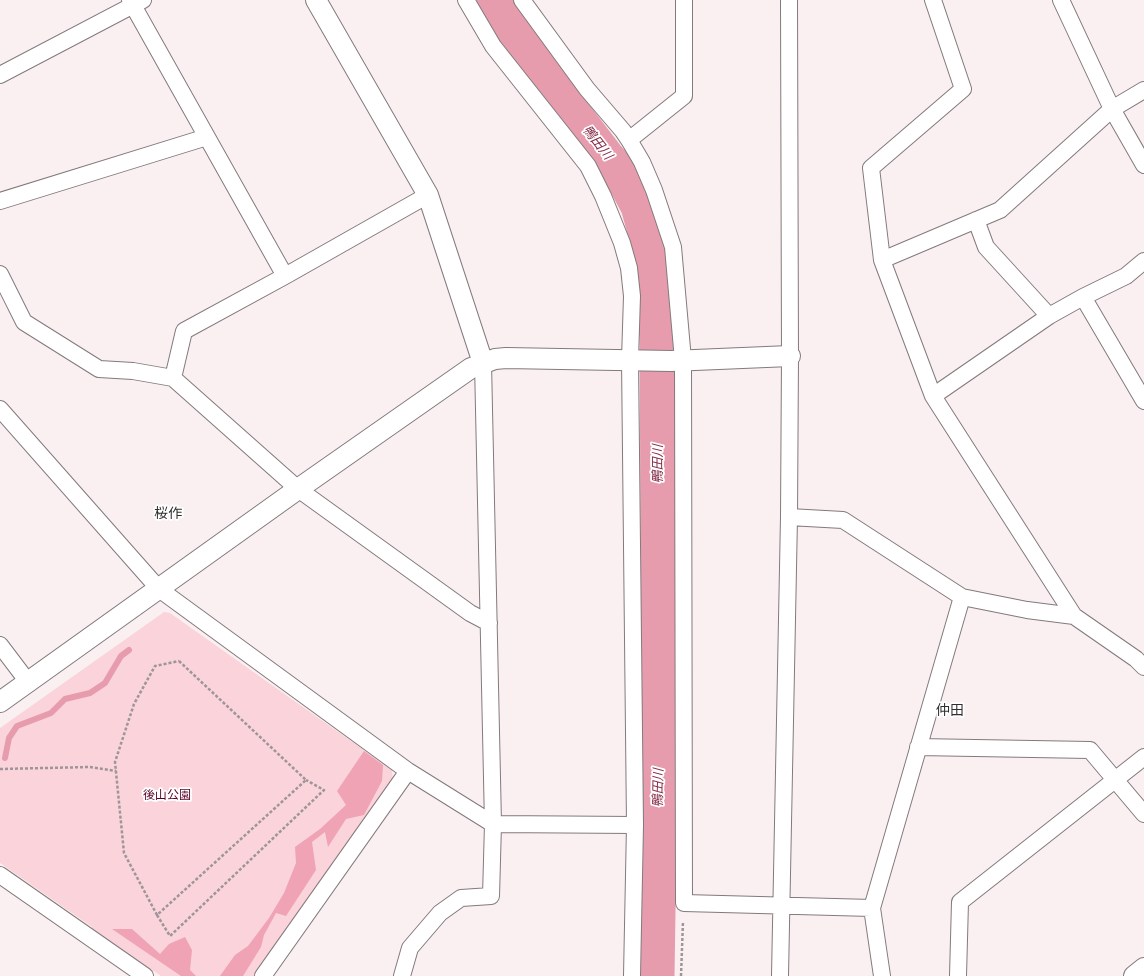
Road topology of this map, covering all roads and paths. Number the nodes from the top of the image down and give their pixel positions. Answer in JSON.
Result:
{"nodes":[{"id":1,"x":316,"y":0,"type":"edge"},
{"id":2,"x":466,"y":0,"type":"edge"},
{"id":3,"x":522,"y":0,"type":"edge"},
{"id":4,"x":684,"y":0,"type":"edge"},
{"id":5,"x":789,"y":0,"type":"edge"},
{"id":6,"x":933,"y":0,"type":"edge"},
{"id":7,"x":1061,"y":0,"type":"edge"},
{"id":8,"x":135,"y":2,"type":"edge"},
{"id":9,"x":0,"y":75,"type":"edge"},
{"id":10,"x":1144,"y":90,"type":"edge"},
{"id":11,"x":1112,"y":109,"type":"junction"},
{"id":12,"x":206,"y":137,"type":"junction"},
{"id":13,"x":629,"y":140,"type":"junction"},
{"id":14,"x":1144,"y":165,"type":"edge"},
{"id":15,"x":428,"y":195,"type":"junction"},
{"id":16,"x":0,"y":201,"type":"edge"},
{"id":17,"x":976,"y":220,"type":"junction"},
{"id":18,"x":882,"y":260,"type":"junction"},
{"id":19,"x":1144,"y":260,"type":"edge"},
{"id":20,"x":0,"y":274,"type":"edge"},
{"id":21,"x":285,"y":276,"type":"junction"},
{"id":22,"x":1083,"y":297,"type":"junction"},
{"id":23,"x":1049,"y":316,"type":"junction"},
{"id":24,"x":790,"y":356,"type":"junction"},
{"id":25,"x":634,"y":360,"type":"junction"},
{"id":26,"x":677,"y":360,"type":"junction"},
{"id":27,"x":483,"y":363,"type":"junction"},
{"id":28,"x":172,"y":378,"type":"junction"},
{"id":29,"x":933,"y":396,"type":"junction"},
{"id":30,"x":1144,"y":401,"type":"edge"},
{"id":31,"x":0,"y":409,"type":"edge"},
{"id":32,"x":298,"y":489,"type":"junction"},
{"id":33,"x":789,"y":517,"type":"junction"},
{"id":34,"x":159,"y":589,"type":"junction"},
{"id":35,"x":962,"y":597,"type":"junction"},
{"id":36,"x":1074,"y":616,"type":"junction"},
{"id":37,"x":488,"y":623,"type":"junction"},
{"id":38,"x":0,"y":645,"type":"edge"},
{"id":39,"x":1144,"y":667,"type":"edge"},
{"id":40,"x":28,"y":682,"type":"junction"},
{"id":41,"x":0,"y":702,"type":"edge"},
{"id":42,"x":918,"y":747,"type":"junction"},
{"id":43,"x":1144,"y":757,"type":"edge"},
{"id":44,"x":0,"y":769,"type":"edge"},
{"id":45,"x":116,"y":771,"type":"junction"},
{"id":46,"x":408,"y":771,"type":"junction"},
{"id":47,"x":1115,"y":779,"type":"junction"},
{"id":48,"x":306,"y":780,"type":"junction"},
{"id":49,"x":1144,"y":814,"type":"edge"},
{"id":50,"x":493,"y":824,"type":"junction"},
{"id":51,"x":635,"y":825,"type":"junction"},
{"id":52,"x":0,"y":875,"type":"edge"},
{"id":53,"x":684,"y":903,"type":"junction"},
{"id":54,"x":781,"y":905,"type":"junction"},
{"id":55,"x":872,"y":908,"type":"junction"},
{"id":56,"x":157,"y":915,"type":"junction"},
{"id":57,"x":1144,"y":968,"type":"edge"},
{"id":58,"x":145,"y":976,"type":"edge"},
{"id":59,"x":263,"y":976,"type":"edge"},
{"id":60,"x":402,"y":976,"type":"edge"},
{"id":61,"x":632,"y":976,"type":"edge"},
{"id":62,"x":681,"y":976,"type":"edge"},
{"id":63,"x":780,"y":976,"type":"edge"},
{"id":64,"x":882,"y":976,"type":"edge"},
{"id":65,"x":958,"y":976,"type":"edge"},
{"id":66,"x":1134,"y":976,"type":"edge"}],
"edges":[{"from":1,"to":15,"type":"street"},
{"from":2,"to":25,"type":"street"},
{"from":3,"to":13,"type":"street"},
{"from":4,"to":13,"type":"street"},
{"from":5,"to":24,"type":"street"},
{"from":6,"to":18,"type":"street"},
{"from":7,"to":11,"type":"street"},
{"from":8,"to":9,"type":"street"},
{"from":8,"to":12,"type":"street"},
{"from":10,"to":11,"type":"street"},
{"from":11,"to":14,"type":"street"},
{"from":11,"to":17,"type":"street"},
{"from":12,"to":16,"type":"street"},
{"from":12,"to":21,"type":"street"},
{"from":13,"to":26,"type":"street"},
{"from":15,"to":21,"type":"street"},
{"from":15,"to":27,"type":"street"},
{"from":17,"to":18,"type":"street"},
{"from":17,"to":23,"type":"street"},
{"from":18,"to":29,"type":"street"},
{"from":19,"to":22,"type":"street"},
{"from":20,"to":28,"type":"street"},
{"from":21,"to":28,"type":"street"},
{"from":22,"to":23,"type":"street"},
{"from":22,"to":30,"type":"street"},
{"from":23,"to":29,"type":"street"},
{"from":24,"to":26,"type":"street"},
{"from":24,"to":33,"type":"street"},
{"from":25,"to":26,"type":"street"},
{"from":25,"to":27,"type":"street"},
{"from":25,"to":51,"type":"street"},
{"from":26,"to":53,"type":"street"},
{"from":27,"to":32,"type":"street"},
{"from":27,"to":37,"type":"street"},
{"from":28,"to":32,"type":"street"},
{"from":29,"to":36,"type":"street"},
{"from":31,"to":34,"type":"street"},
{"from":32,"to":34,"type":"street"},
{"from":32,"to":37,"type":"street"},
{"from":33,"to":35,"type":"street"},
{"from":33,"to":54,"type":"street"},
{"from":34,"to":40,"type":"street"},
{"from":34,"to":46,"type":"street"},
{"from":35,"to":36,"type":"street"},
{"from":35,"to":42,"type":"street"},
{"from":36,"to":39,"type":"street"},
{"from":37,"to":50,"type":"street"},
{"from":38,"to":40,"type":"street"},
{"from":40,"to":41,"type":"street"},
{"from":42,"to":47,"type":"street"},
{"from":42,"to":55,"type":"street"},
{"from":43,"to":47,"type":"street"},
{"from":44,"to":45,"type":"path"},
{"from":45,"to":48,"type":"path"},
{"from":45,"to":56,"type":"path"},
{"from":46,"to":50,"type":"street"},
{"from":46,"to":59,"type":"street"},
{"from":47,"to":49,"type":"street"},
{"from":47,"to":65,"type":"street"},
{"from":48,"to":56,"type":"path"},
{"from":48,"to":56,"type":"path"},
{"from":50,"to":51,"type":"street"},
{"from":50,"to":60,"type":"street"},
{"from":51,"to":61,"type":"street"},
{"from":52,"to":58,"type":"street"},
{"from":53,"to":54,"type":"street"},
{"from":53,"to":62,"type":"path"},
{"from":54,"to":55,"type":"street"},
{"from":54,"to":63,"type":"street"},
{"from":55,"to":64,"type":"street"},
{"from":57,"to":66,"type":"street"}]}
